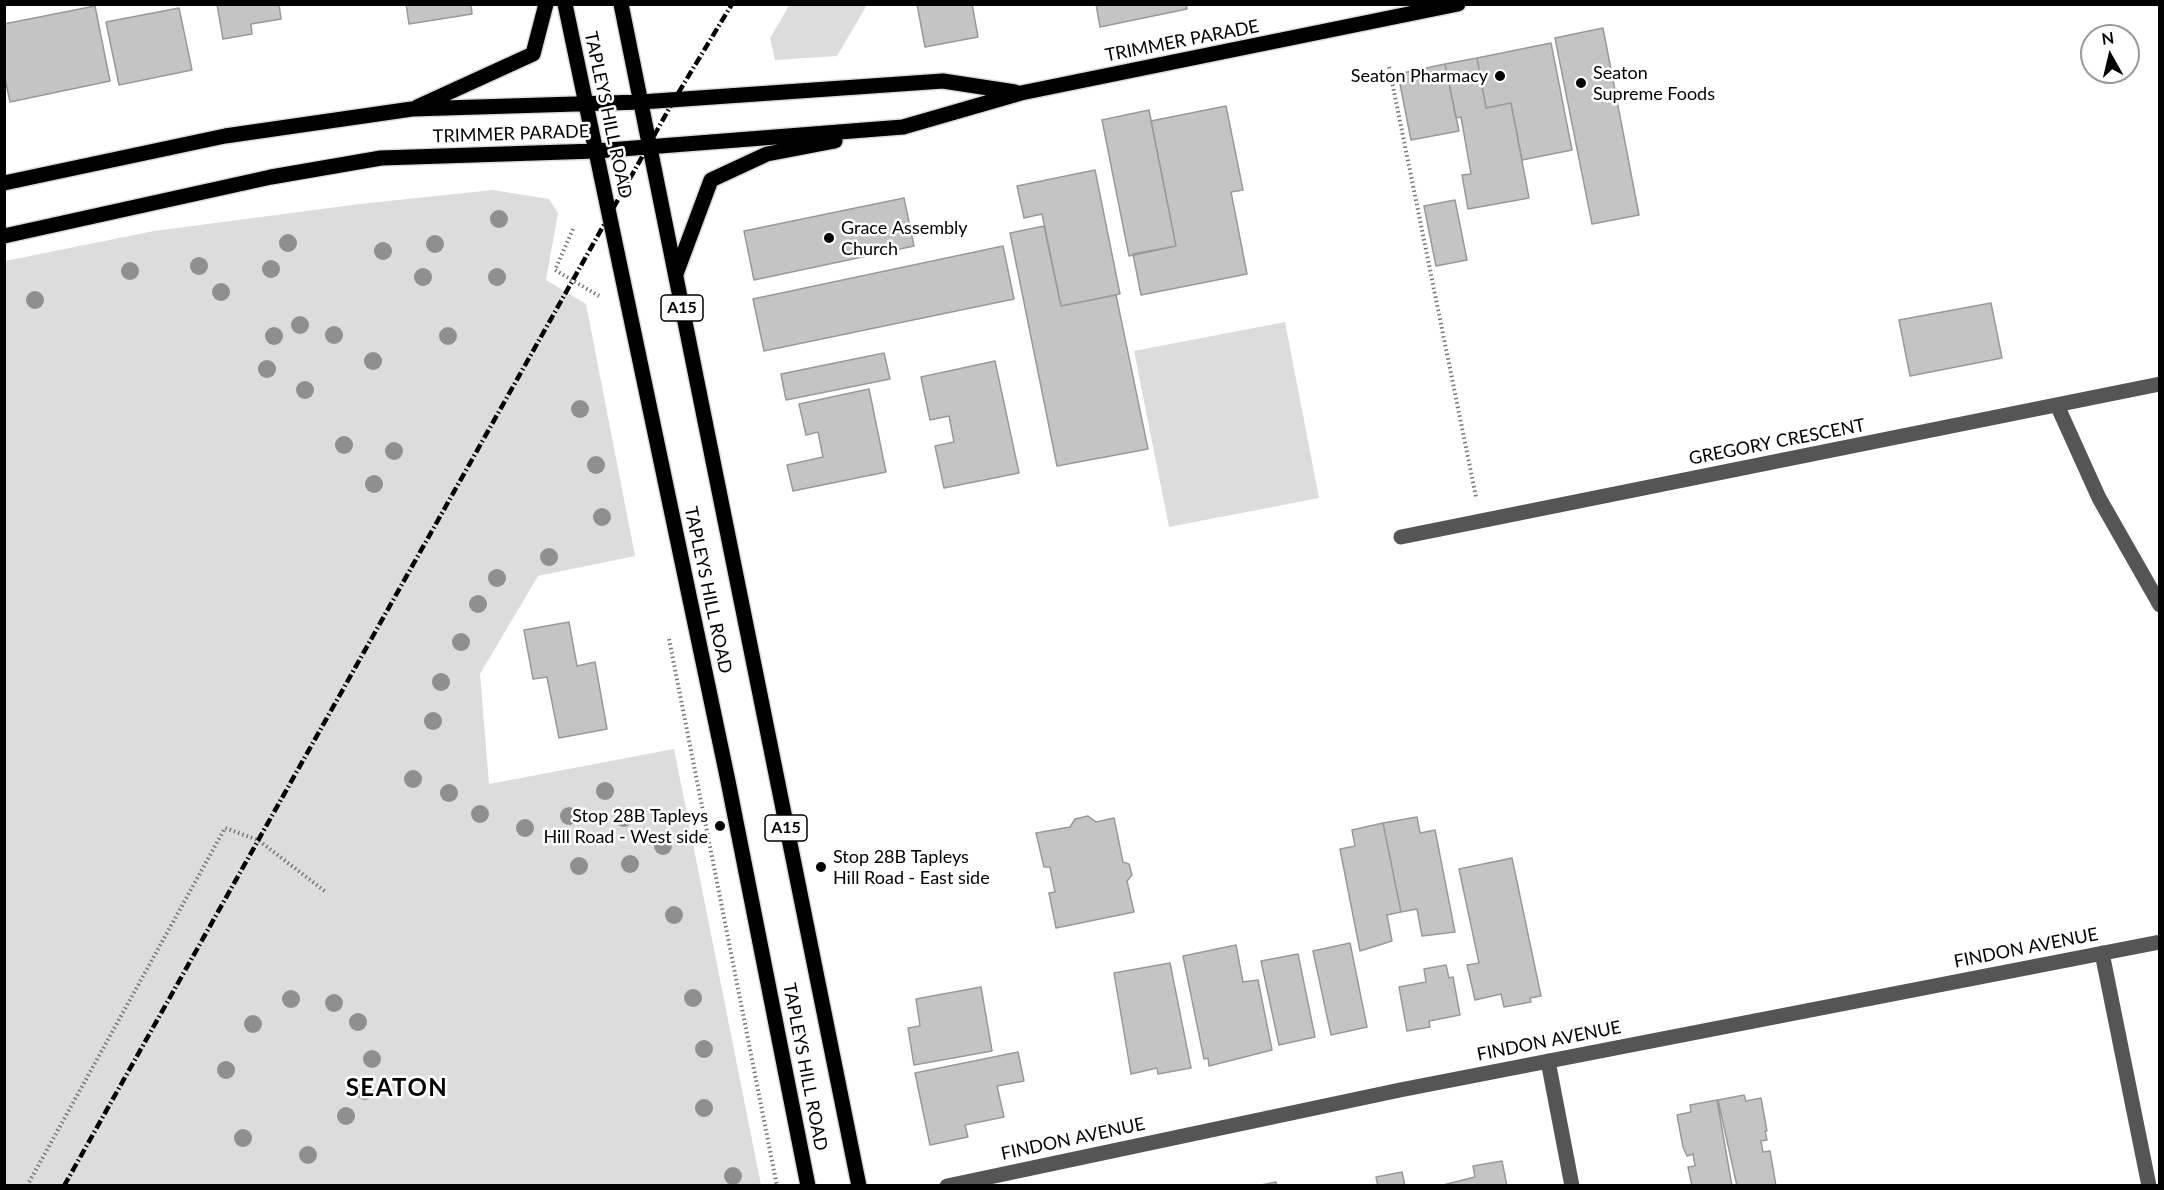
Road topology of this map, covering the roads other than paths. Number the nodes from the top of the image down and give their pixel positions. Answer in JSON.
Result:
{"nodes":[{"id":1,"x":546,"y":4,"type":"edge"},
{"id":2,"x":565,"y":4,"type":"edge"},
{"id":3,"x":621,"y":4,"type":"edge"},
{"id":4,"x":1458,"y":4,"type":"edge"},
{"id":5,"x":1021,"y":93,"type":"junction"},
{"id":6,"x":641,"y":102,"type":"junction"},
{"id":7,"x":586,"y":104,"type":"junction"},
{"id":8,"x":412,"y":109,"type":"junction"},
{"id":9,"x":903,"y":128,"type":"junction"},
{"id":10,"x":650,"y":147,"type":"junction"},
{"id":11,"x":596,"y":150,"type":"junction"},
{"id":12,"x":4,"y":183,"type":"edge"},
{"id":13,"x":4,"y":236,"type":"edge"},
{"id":14,"x":675,"y":275,"type":"junction"},
{"id":15,"x":2160,"y":384,"type":"edge"},
{"id":16,"x":2057,"y":405,"type":"junction"},
{"id":17,"x":1401,"y":537,"type":"dead end"},
{"id":18,"x":2160,"y":605,"type":"edge"},
{"id":19,"x":2160,"y":942,"type":"edge"},
{"id":20,"x":2102,"y":953,"type":"junction"},
{"id":21,"x":1548,"y":1061,"type":"junction"},
{"id":22,"x":808,"y":1185,"type":"edge"},
{"id":23,"x":859,"y":1185,"type":"edge"},
{"id":24,"x":947,"y":1185,"type":"edge"},
{"id":25,"x":1572,"y":1185,"type":"edge"},
{"id":26,"x":2149,"y":1185,"type":"edge"}],
"edges":[{"from":1,"to":8,"type":"main road"},
{"from":2,"to":7,"type":"main road","name":"TAPLEYS HILL ROAD","number":"A15"},
{"from":3,"to":6,"type":"main road","name":"TAPLEYS HILL ROAD","number":"A15"},
{"from":4,"to":5,"type":"main road","name":"TRIMMER PARADE"},
{"from":5,"to":6,"type":"main road","name":"TRIMMER PARADE"},
{"from":5,"to":9,"type":"main road","name":"TRIMMER PARADE"},
{"from":6,"to":7,"type":"main road","name":"TRIMMER PARADE"},
{"from":6,"to":10,"type":"main road","name":"TAPLEYS HILL ROAD","number":"A15"},
{"from":7,"to":8,"type":"main road","name":"TRIMMER PARADE"},
{"from":7,"to":11,"type":"main road","name":"TAPLEYS HILL ROAD","number":"A15"},
{"from":8,"to":12,"type":"main road","name":"TRIMMER PARADE"},
{"from":9,"to":10,"type":"main road","name":"TRIMMER PARADE"},
{"from":9,"to":14,"type":"main road"},
{"from":10,"to":11,"type":"main road","name":"TRIMMER PARADE"},
{"from":10,"to":14,"type":"main road","name":"TAPLEYS HILL ROAD","number":"A15"},
{"from":11,"to":13,"type":"main road","name":"TRIMMER PARADE"},
{"from":11,"to":22,"type":"main road","name":"TAPLEYS HILL ROAD","number":"A15"},
{"from":14,"to":23,"type":"main road","name":"TAPLEYS HILL ROAD","number":"A15"},
{"from":15,"to":16,"type":"street","name":"GREGORY CRESCENT"},
{"from":16,"to":17,"type":"street","name":"GREGORY CRESCENT"},
{"from":16,"to":18,"type":"street"},
{"from":19,"to":20,"type":"street","name":"FINDON AVENUE"},
{"from":20,"to":21,"type":"street","name":"FINDON AVENUE"},
{"from":20,"to":26,"type":"street"},
{"from":21,"to":24,"type":"street","name":"FINDON AVENUE"},
{"from":21,"to":25,"type":"street"}]}
